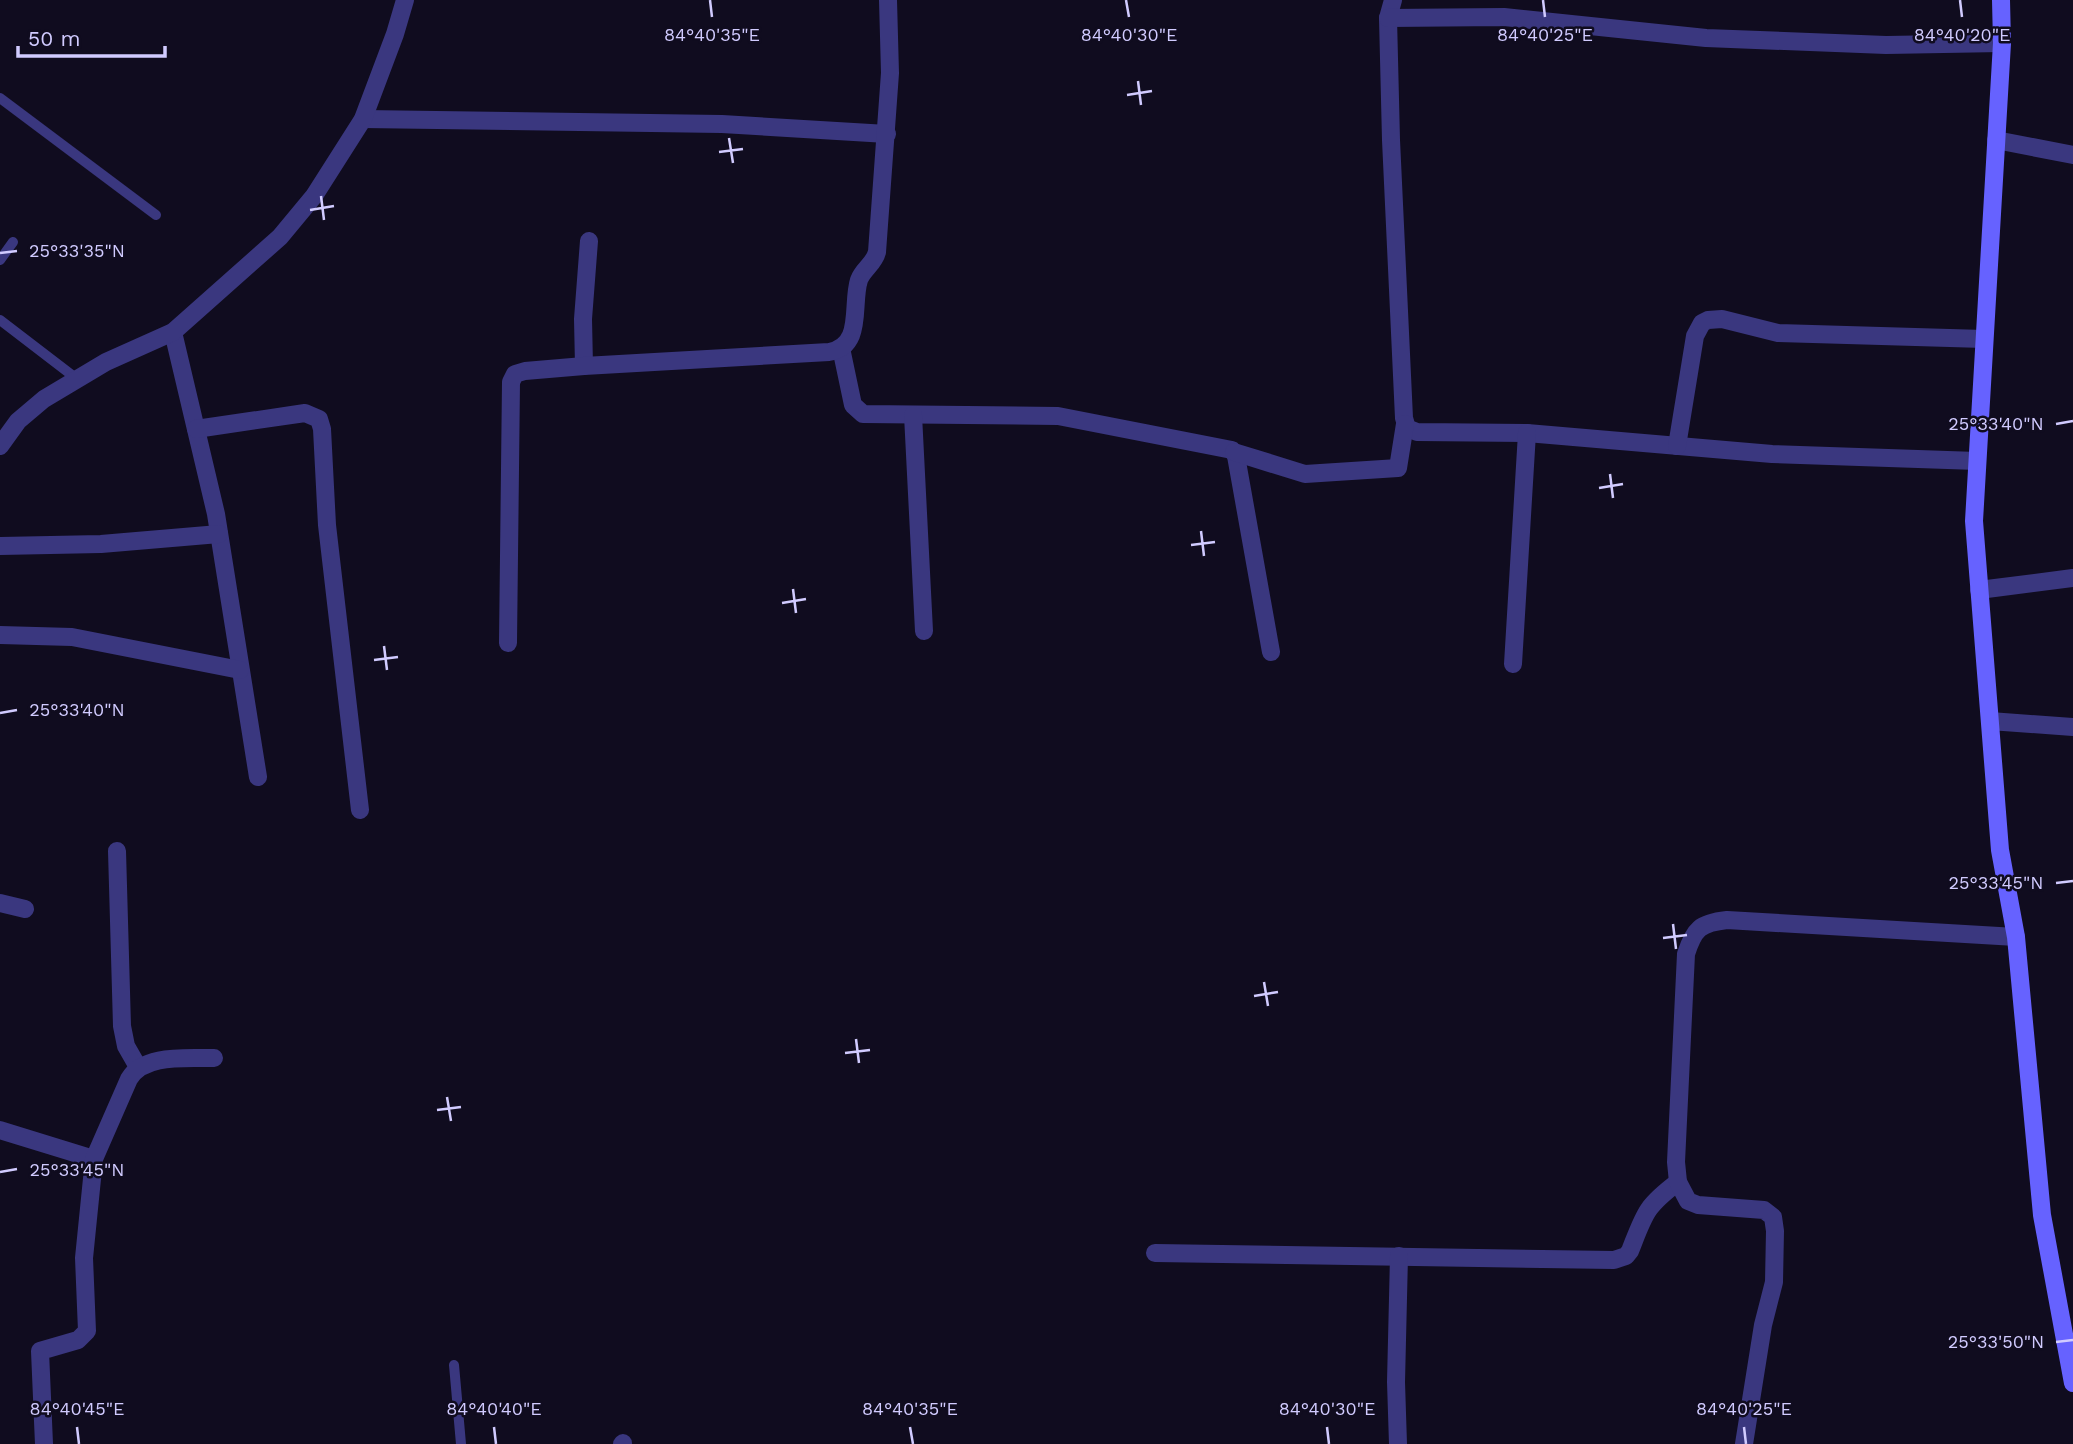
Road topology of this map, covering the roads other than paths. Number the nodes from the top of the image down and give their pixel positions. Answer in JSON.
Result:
{"nodes":[{"id":1,"x":405,"y":0,"type":"edge"},
{"id":2,"x":888,"y":0,"type":"edge"},
{"id":3,"x":1393,"y":0,"type":"edge"},
{"id":4,"x":2001,"y":0,"type":"edge"},
{"id":5,"x":1388,"y":18,"type":"junction"},
{"id":6,"x":2001,"y":43,"type":"junction"},
{"id":7,"x":0,"y":98,"type":"edge"},
{"id":8,"x":363,"y":119,"type":"junction"},
{"id":9,"x":887,"y":134,"type":"junction"},
{"id":10,"x":1996,"y":140,"type":"junction"},
{"id":11,"x":2073,"y":155,"type":"edge"},
{"id":12,"x":156,"y":215,"type":"dead end"},
{"id":13,"x":589,"y":241,"type":"dead end"},
{"id":14,"x":13,"y":242,"type":"dead end"},
{"id":15,"x":0,"y":260,"type":"edge"},
{"id":16,"x":0,"y":320,"type":"edge"},
{"id":17,"x":173,"y":332,"type":"junction"},
{"id":18,"x":1984,"y":339,"type":"junction"},
{"id":19,"x":841,"y":348,"type":"junction"},
{"id":20,"x":584,"y":366,"type":"junction"},
{"id":21,"x":77,"y":379,"type":"junction"},
{"id":22,"x":913,"y":415,"type":"junction"},
{"id":23,"x":1405,"y":424,"type":"junction"},
{"id":24,"x":196,"y":429,"type":"junction"},
{"id":25,"x":1527,"y":433,"type":"junction"},
{"id":26,"x":0,"y":446,"type":"edge"},
{"id":27,"x":1678,"y":446,"type":"junction"},
{"id":28,"x":1234,"y":452,"type":"junction"},
{"id":29,"x":1977,"y":461,"type":"junction"},
{"id":30,"x":219,"y":534,"type":"junction"},
{"id":31,"x":0,"y":546,"type":"edge"},
{"id":32,"x":2073,"y":578,"type":"edge"},
{"id":33,"x":1979,"y":590,"type":"junction"},
{"id":34,"x":924,"y":631,"type":"dead end"},
{"id":35,"x":0,"y":635,"type":"edge"},
{"id":36,"x":509,"y":643,"type":"dead end"},
{"id":37,"x":1270,"y":652,"type":"dead end"},
{"id":38,"x":1513,"y":664,"type":"dead end"},
{"id":39,"x":240,"y":670,"type":"junction"},
{"id":40,"x":1990,"y":721,"type":"junction"},
{"id":41,"x":2073,"y":727,"type":"edge"},
{"id":42,"x":258,"y":778,"type":"dead end"},
{"id":43,"x":360,"y":810,"type":"dead end"},
{"id":44,"x":117,"y":850,"type":"dead end"},
{"id":45,"x":0,"y":903,"type":"edge"},
{"id":46,"x":25,"y":909,"type":"dead end"},
{"id":47,"x":2017,"y":937,"type":"junction"},
{"id":48,"x":214,"y":1058,"type":"dead end"},
{"id":49,"x":138,"y":1067,"type":"junction"},
{"id":50,"x":0,"y":1130,"type":"edge"},
{"id":51,"x":94,"y":1159,"type":"junction"},
{"id":52,"x":1678,"y":1182,"type":"junction"},
{"id":53,"x":1155,"y":1253,"type":"dead end"},
{"id":54,"x":1399,"y":1256,"type":"junction"},
{"id":55,"x":454,"y":1365,"type":"dead end"},
{"id":56,"x":2073,"y":1383,"type":"edge"},
{"id":57,"x":44,"y":1444,"type":"edge"},
{"id":58,"x":461,"y":1444,"type":"edge"},
{"id":59,"x":1398,"y":1444,"type":"edge"},
{"id":60,"x":1744,"y":1444,"type":"edge"}],
"edges":[{"from":1,"to":8,"type":"street"},
{"from":2,"to":9,"type":"street"},
{"from":3,"to":5,"type":"street"},
{"from":4,"to":6,"type":"main road"},
{"from":5,"to":6,"type":"street"},
{"from":5,"to":23,"type":"street"},
{"from":6,"to":10,"type":"main road"},
{"from":7,"to":12,"type":"lane"},
{"from":8,"to":9,"type":"street"},
{"from":8,"to":17,"type":"street"},
{"from":9,"to":19,"type":"street"},
{"from":10,"to":11,"type":"street"},
{"from":10,"to":18,"type":"main road"},
{"from":13,"to":20,"type":"street"},
{"from":14,"to":15,"type":"lane"},
{"from":16,"to":21,"type":"lane"},
{"from":17,"to":21,"type":"street"},
{"from":17,"to":24,"type":"street"},
{"from":18,"to":27,"type":"street"},
{"from":18,"to":29,"type":"main road"},
{"from":19,"to":20,"type":"street"},
{"from":19,"to":22,"type":"street"},
{"from":20,"to":36,"type":"street"},
{"from":21,"to":26,"type":"street"},
{"from":22,"to":28,"type":"street"},
{"from":22,"to":34,"type":"street"},
{"from":23,"to":25,"type":"street"},
{"from":23,"to":28,"type":"street"},
{"from":24,"to":30,"type":"street"},
{"from":24,"to":43,"type":"street"},
{"from":25,"to":27,"type":"street"},
{"from":25,"to":38,"type":"street"},
{"from":27,"to":29,"type":"street"},
{"from":28,"to":37,"type":"street"},
{"from":29,"to":33,"type":"main road"},
{"from":30,"to":31,"type":"street"},
{"from":30,"to":39,"type":"street"},
{"from":32,"to":33,"type":"street"},
{"from":33,"to":40,"type":"main road"},
{"from":35,"to":39,"type":"street"},
{"from":39,"to":42,"type":"street"},
{"from":40,"to":41,"type":"street"},
{"from":40,"to":47,"type":"main road"},
{"from":44,"to":49,"type":"street"},
{"from":45,"to":46,"type":"street"},
{"from":47,"to":52,"type":"street"},
{"from":47,"to":56,"type":"main road"},
{"from":48,"to":49,"type":"street"},
{"from":49,"to":51,"type":"street"},
{"from":50,"to":51,"type":"street"},
{"from":51,"to":57,"type":"street"},
{"from":52,"to":54,"type":"street"},
{"from":52,"to":60,"type":"street"},
{"from":53,"to":54,"type":"street"},
{"from":54,"to":59,"type":"street"},
{"from":55,"to":58,"type":"lane"}]}
